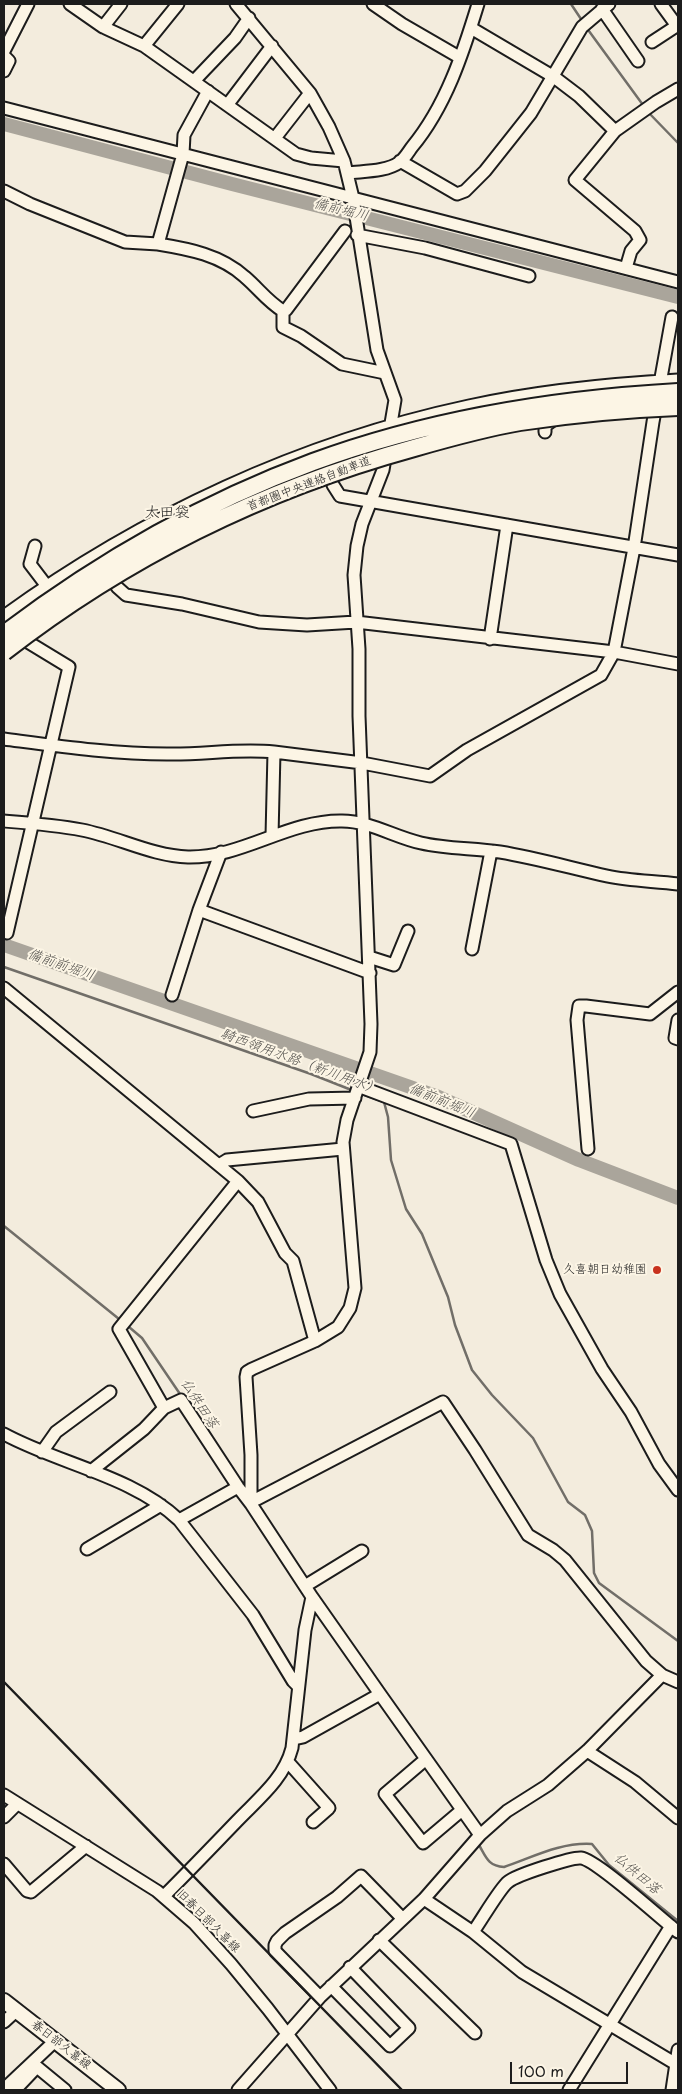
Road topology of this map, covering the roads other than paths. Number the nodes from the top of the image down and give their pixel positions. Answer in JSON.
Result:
{"nodes":[{"id":1,"x":70,"y":4,"type":"edge"},
{"id":2,"x":121,"y":4,"type":"edge"},
{"id":3,"x":178,"y":4,"type":"edge"},
{"id":4,"x":236,"y":4,"type":"edge"},
{"id":5,"x":373,"y":4,"type":"edge"},
{"id":6,"x":478,"y":4,"type":"edge"},
{"id":7,"x":661,"y":4,"type":"edge"},
{"id":8,"x":25,"y":5,"type":"edge"},
{"id":9,"x":605,"y":7,"type":"edge"},
{"id":10,"x":249,"y":18,"type":"junction"},
{"id":11,"x":678,"y":25,"type":"edge"},
{"id":12,"x":103,"y":27,"type":"junction"},
{"id":13,"x":471,"y":28,"type":"junction"},
{"id":14,"x":652,"y":42,"type":"dead end"},
{"id":15,"x":144,"y":46,"type":"junction"},
{"id":16,"x":272,"y":46,"type":"junction"},
{"id":17,"x":4,"y":51,"type":"edge"},
{"id":18,"x":4,"y":56,"type":"edge"},
{"id":19,"x":459,"y":57,"type":"junction"},
{"id":20,"x":638,"y":61,"type":"dead end"},
{"id":21,"x":4,"y":71,"type":"edge"},
{"id":22,"x":554,"y":77,"type":"junction"},
{"id":23,"x":194,"y":81,"type":"junction"},
{"id":24,"x":678,"y":89,"type":"edge"},
{"id":25,"x":208,"y":91,"type":"junction"},
{"id":26,"x":310,"y":93,"type":"junction"},
{"id":27,"x":228,"y":104,"type":"junction"},
{"id":28,"x":4,"y":108,"type":"edge"},
{"id":29,"x":615,"y":131,"type":"junction"},
{"id":30,"x":275,"y":138,"type":"junction"},
{"id":31,"x":183,"y":154,"type":"junction"},
{"id":32,"x":344,"y":161,"type":"junction"},
{"id":33,"x":400,"y":161,"type":"junction"},
{"id":34,"x":348,"y":173,"type":"junction"},
{"id":35,"x":4,"y":191,"type":"edge"},
{"id":36,"x":353,"y":198,"type":"junction"},
{"id":37,"x":345,"y":231,"type":"dead end"},
{"id":38,"x":357,"y":235,"type":"junction"},
{"id":39,"x":158,"y":244,"type":"junction"},
{"id":40,"x":626,"y":268,"type":"junction"},
{"id":41,"x":529,"y":276,"type":"dead end"},
{"id":42,"x":678,"y":282,"type":"edge"},
{"id":43,"x":284,"y":311,"type":"junction"},
{"id":44,"x":672,"y":317,"type":"dead end"},
{"id":45,"x":385,"y":374,"type":"junction"},
{"id":46,"x":678,"y":380,"type":"edge"},
{"id":47,"x":661,"y":381,"type":"junction"},
{"id":48,"x":564,"y":390,"type":"junction"},
{"id":49,"x":678,"y":392,"type":"edge"},
{"id":50,"x":678,"y":407,"type":"edge"},
{"id":51,"x":392,"y":426,"type":"junction"},
{"id":52,"x":545,"y":432,"type":"dead end"},
{"id":53,"x":275,"y":466,"type":"junction"},
{"id":54,"x":333,"y":485,"type":"dead end"},
{"id":55,"x":289,"y":499,"type":"dead end"},
{"id":56,"x":371,"y":500,"type":"junction"},
{"id":57,"x":507,"y":525,"type":"junction"},
{"id":58,"x":35,"y":546,"type":"dead end"},
{"id":59,"x":634,"y":548,"type":"junction"},
{"id":60,"x":678,"y":555,"type":"edge"},
{"id":61,"x":48,"y":584,"type":"junction"},
{"id":62,"x":117,"y":587,"type":"dead end"},
{"id":63,"x":99,"y":597,"type":"dead end"},
{"id":64,"x":4,"y":616,"type":"edge"},
{"id":65,"x":356,"y":622,"type":"junction"},
{"id":66,"x":4,"y":626,"type":"edge"},
{"id":67,"x":4,"y":634,"type":"edge"},
{"id":68,"x":490,"y":639,"type":"junction"},
{"id":69,"x":4,"y":652,"type":"edge"},
{"id":70,"x":614,"y":652,"type":"junction"},
{"id":71,"x":678,"y":664,"type":"edge"},
{"id":72,"x":4,"y":739,"type":"edge"},
{"id":73,"x":51,"y":745,"type":"junction"},
{"id":74,"x":274,"y":752,"type":"junction"},
{"id":75,"x":362,"y":763,"type":"junction"},
{"id":76,"x":4,"y":820,"type":"edge"},
{"id":77,"x":34,"y":823,"type":"junction"},
{"id":78,"x":364,"y":823,"type":"junction"},
{"id":79,"x":272,"y":836,"type":"junction"},
{"id":80,"x":491,"y":851,"type":"junction"},
{"id":81,"x":221,"y":852,"type":"junction"},
{"id":82,"x":678,"y":884,"type":"edge"},
{"id":83,"x":198,"y":910,"type":"junction"},
{"id":84,"x":408,"y":932,"type":"dead end"},
{"id":85,"x":7,"y":934,"type":"dead end"},
{"id":86,"x":472,"y":949,"type":"dead end"},
{"id":87,"x":369,"y":957,"type":"junction"},
{"id":88,"x":370,"y":973,"type":"junction"},
{"id":89,"x":4,"y":988,"type":"edge"},
{"id":90,"x":678,"y":992,"type":"edge"},
{"id":91,"x":172,"y":995,"type":"dead end"},
{"id":92,"x":678,"y":1020,"type":"edge"},
{"id":93,"x":678,"y":1039,"type":"edge"},
{"id":94,"x":358,"y":1086,"type":"junction"},
{"id":95,"x":354,"y":1098,"type":"junction"},
{"id":96,"x":252,"y":1111,"type":"dead end"},
{"id":97,"x":343,"y":1149,"type":"junction"},
{"id":98,"x":588,"y":1149,"type":"dead end"},
{"id":99,"x":219,"y":1165,"type":"junction"},
{"id":100,"x":238,"y":1181,"type":"junction"},
{"id":101,"x":315,"y":1341,"type":"junction"},
{"id":102,"x":110,"y":1392,"type":"dead end"},
{"id":103,"x":164,"y":1408,"type":"junction"},
{"id":104,"x":4,"y":1434,"type":"edge"},
{"id":105,"x":42,"y":1452,"type":"junction"},
{"id":106,"x":91,"y":1471,"type":"junction"},
{"id":107,"x":238,"y":1488,"type":"junction"},
{"id":108,"x":678,"y":1490,"type":"edge"},
{"id":109,"x":252,"y":1502,"type":"junction"},
{"id":110,"x":161,"y":1505,"type":"junction"},
{"id":111,"x":179,"y":1520,"type":"junction"},
{"id":112,"x":88,"y":1549,"type":"dead end"},
{"id":113,"x":362,"y":1551,"type":"dead end"},
{"id":114,"x":305,"y":1586,"type":"junction"},
{"id":115,"x":312,"y":1597,"type":"junction"},
{"id":116,"x":662,"y":1675,"type":"junction"},
{"id":117,"x":678,"y":1682,"type":"edge"},
{"id":118,"x":298,"y":1686,"type":"junction"},
{"id":119,"x":380,"y":1694,"type":"junction"},
{"id":120,"x":294,"y":1739,"type":"junction"},
{"id":121,"x":587,"y":1751,"type":"junction"},
{"id":122,"x":426,"y":1759,"type":"junction"},
{"id":123,"x":288,"y":1762,"type":"junction"},
{"id":124,"x":4,"y":1795,"type":"edge"},
{"id":125,"x":17,"y":1804,"type":"junction"},
{"id":126,"x":462,"y":1810,"type":"junction"},
{"id":127,"x":4,"y":1817,"type":"edge"},
{"id":128,"x":678,"y":1818,"type":"edge"},
{"id":129,"x":313,"y":1822,"type":"dead end"},
{"id":130,"x":480,"y":1835,"type":"junction"},
{"id":131,"x":86,"y":1846,"type":"junction"},
{"id":132,"x":4,"y":1864,"type":"edge"},
{"id":133,"x":164,"y":1896,"type":"junction"},
{"id":134,"x":424,"y":1899,"type":"junction"},
{"id":135,"x":402,"y":1918,"type":"junction"},
{"id":136,"x":674,"y":1929,"type":"edge"},
{"id":137,"x":473,"y":1932,"type":"junction"},
{"id":138,"x":379,"y":1940,"type":"junction"},
{"id":139,"x":350,"y":1967,"type":"junction"},
{"id":140,"x":331,"y":1986,"type":"junction"},
{"id":141,"x":320,"y":1997,"type":"junction"},
{"id":142,"x":4,"y":2001,"type":"edge"},
{"id":143,"x":16,"y":2011,"type":"junction"},
{"id":144,"x":4,"y":2022,"type":"edge"},
{"id":145,"x":610,"y":2025,"type":"junction"},
{"id":146,"x":475,"y":2033,"type":"dead end"},
{"id":147,"x":288,"y":2034,"type":"junction"},
{"id":148,"x":55,"y":2041,"type":"junction"},
{"id":149,"x":678,"y":2050,"type":"edge"},
{"id":150,"x":39,"y":2061,"type":"junction"},
{"id":151,"x":676,"y":2064,"type":"junction"},
{"id":152,"x":4,"y":2089,"type":"edge"},
{"id":153,"x":16,"y":2090,"type":"edge"},
{"id":154,"x":65,"y":2090,"type":"edge"},
{"id":155,"x":118,"y":2090,"type":"edge"},
{"id":156,"x":238,"y":2090,"type":"edge"},
{"id":157,"x":330,"y":2090,"type":"edge"},
{"id":158,"x":569,"y":2090,"type":"edge"},
{"id":159,"x":672,"y":2090,"type":"edge"}],
"edges":[{"from":1,"to":12,"type":"street"},
{"from":2,"to":12,"type":"street"},
{"from":3,"to":15,"type":"street"},
{"from":4,"to":10,"type":"street"},
{"from":5,"to":19,"type":"street"},
{"from":6,"to":13,"type":"street"},
{"from":7,"to":11,"type":"street"},
{"from":8,"to":17,"type":"street"},
{"from":9,"to":20,"type":"street"},
{"from":9,"to":22,"type":"street"},
{"from":10,"to":16,"type":"street"},
{"from":10,"to":23,"type":"street"},
{"from":11,"to":14,"type":"street"},
{"from":12,"to":15,"type":"street"},
{"from":13,"to":19,"type":"street"},
{"from":13,"to":22,"type":"street"},
{"from":15,"to":23,"type":"street"},
{"from":16,"to":26,"type":"street"},
{"from":16,"to":27,"type":"street"},
{"from":18,"to":21,"type":"street"},
{"from":19,"to":33,"type":"street"},
{"from":22,"to":29,"type":"street"},
{"from":22,"to":33,"type":"street"},
{"from":23,"to":25,"type":"street"},
{"from":24,"to":29,"type":"street"},
{"from":25,"to":27,"type":"street"},
{"from":25,"to":31,"type":"street"},
{"from":26,"to":30,"type":"street"},
{"from":26,"to":32,"type":"street"},
{"from":27,"to":30,"type":"street"},
{"from":28,"to":31,"type":"street"},
{"from":29,"to":40,"type":"street"},
{"from":30,"to":32,"type":"street"},
{"from":31,"to":36,"type":"street"},
{"from":31,"to":39,"type":"street"},
{"from":32,"to":34,"type":"street"},
{"from":33,"to":34,"type":"street"},
{"from":34,"to":36,"type":"street"},
{"from":35,"to":39,"type":"street"},
{"from":36,"to":38,"type":"street"},
{"from":36,"to":40,"type":"street"},
{"from":37,"to":43,"type":"street"},
{"from":38,"to":41,"type":"street"},
{"from":38,"to":45,"type":"street"},
{"from":39,"to":43,"type":"street"},
{"from":40,"to":42,"type":"street"},
{"from":43,"to":45,"type":"street"},
{"from":44,"to":47,"type":"street"},
{"from":45,"to":51,"type":"street"},
{"from":46,"to":47,"type":"street"},
{"from":47,"to":48,"type":"street"},
{"from":47,"to":59,"type":"street"},
{"from":48,"to":51,"type":"street"},
{"from":48,"to":52,"type":"street"},
{"from":49,"to":67,"type":"highway","name":"首都圏中央連絡自動車道","bridge":true},
{"from":50,"to":69,"type":"highway","name":"首都圏中央連絡自動車道","bridge":true},
{"from":51,"to":53,"type":"street"},
{"from":51,"to":56,"type":"street"},
{"from":53,"to":55,"type":"street"},
{"from":53,"to":61,"type":"street"},
{"from":54,"to":56,"type":"street"},
{"from":56,"to":57,"type":"street"},
{"from":56,"to":65,"type":"street"},
{"from":57,"to":59,"type":"street"},
{"from":57,"to":68,"type":"street"},
{"from":58,"to":61,"type":"street"},
{"from":59,"to":60,"type":"street"},
{"from":59,"to":70,"type":"street"},
{"from":61,"to":63,"type":"street"},
{"from":61,"to":64,"type":"street"},
{"from":62,"to":65,"type":"street"},
{"from":65,"to":68,"type":"street"},
{"from":65,"to":75,"type":"street"},
{"from":66,"to":73,"type":"street"},
{"from":68,"to":70,"type":"street"},
{"from":70,"to":71,"type":"street"},
{"from":70,"to":75,"type":"street"},
{"from":72,"to":73,"type":"street"},
{"from":73,"to":74,"type":"street"},
{"from":73,"to":77,"type":"street"},
{"from":74,"to":75,"type":"street"},
{"from":74,"to":79,"type":"street"},
{"from":75,"to":78,"type":"street"},
{"from":76,"to":77,"type":"street"},
{"from":77,"to":81,"type":"street"},
{"from":77,"to":85,"type":"street"},
{"from":78,"to":79,"type":"street"},
{"from":78,"to":80,"type":"street"},
{"from":78,"to":87,"type":"street"},
{"from":79,"to":81,"type":"street"},
{"from":80,"to":82,"type":"street"},
{"from":80,"to":86,"type":"street"},
{"from":81,"to":83,"type":"street"},
{"from":83,"to":88,"type":"street"},
{"from":83,"to":91,"type":"street"},
{"from":84,"to":87,"type":"street"},
{"from":87,"to":88,"type":"street"},
{"from":88,"to":94,"type":"street"},
{"from":89,"to":99,"type":"street"},
{"from":90,"to":98,"type":"street"},
{"from":92,"to":93,"type":"street"},
{"from":94,"to":95,"type":"street"},
{"from":94,"to":108,"type":"street"},
{"from":95,"to":96,"type":"street"},
{"from":95,"to":97,"type":"street"},
{"from":97,"to":99,"type":"street"},
{"from":97,"to":101,"type":"street"},
{"from":99,"to":100,"type":"street"},
{"from":100,"to":101,"type":"street"},
{"from":100,"to":103,"type":"street"},
{"from":101,"to":109,"type":"street"},
{"from":102,"to":105,"type":"street"},
{"from":103,"to":106,"type":"street"},
{"from":103,"to":107,"type":"street"},
{"from":104,"to":105,"type":"street"},
{"from":105,"to":106,"type":"street"},
{"from":106,"to":110,"type":"street"},
{"from":107,"to":109,"type":"street"},
{"from":107,"to":111,"type":"street"},
{"from":109,"to":114,"type":"street"},
{"from":109,"to":116,"type":"street"},
{"from":110,"to":111,"type":"street"},
{"from":110,"to":112,"type":"street"},
{"from":111,"to":118,"type":"street"},
{"from":113,"to":114,"type":"street"},
{"from":114,"to":115,"type":"street"},
{"from":115,"to":118,"type":"street"},
{"from":115,"to":119,"type":"street"},
{"from":116,"to":117,"type":"street"},
{"from":116,"to":121,"type":"street"},
{"from":118,"to":120,"type":"street"},
{"from":119,"to":120,"type":"street"},
{"from":119,"to":122,"type":"street"},
{"from":120,"to":123,"type":"street"},
{"from":121,"to":128,"type":"street"},
{"from":121,"to":130,"type":"street"},
{"from":122,"to":126,"type":"street"},
{"from":122,"to":126,"type":"street"},
{"from":123,"to":129,"type":"street"},
{"from":123,"to":133,"type":"street"},
{"from":124,"to":125,"type":"street","name":"旧春日部久喜線"},
{"from":125,"to":127,"type":"street"},
{"from":125,"to":131,"type":"street","name":"旧春日部久喜線"},
{"from":126,"to":130,"type":"street"},
{"from":130,"to":134,"type":"street"},
{"from":131,"to":132,"type":"street"},
{"from":131,"to":133,"type":"street","name":"旧春日部久喜線"},
{"from":133,"to":147,"type":"street","name":"旧春日部久喜線"},
{"from":134,"to":135,"type":"street"},
{"from":134,"to":137,"type":"street"},
{"from":135,"to":138,"type":"street"},
{"from":135,"to":141,"type":"street"},
{"from":136,"to":137,"type":"street"},
{"from":136,"to":145,"type":"street"},
{"from":137,"to":145,"type":"street"},
{"from":138,"to":139,"type":"street"},
{"from":138,"to":146,"type":"street"},
{"from":139,"to":140,"type":"street"},
{"from":139,"to":140,"type":"street"},
{"from":140,"to":141,"type":"street"},
{"from":141,"to":147,"type":"street"},
{"from":142,"to":143,"type":"main road","name":"春日部久喜線"},
{"from":143,"to":144,"type":"street"},
{"from":143,"to":148,"type":"main road","name":"春日部久喜線"},
{"from":145,"to":151,"type":"street"},
{"from":145,"to":158,"type":"street"},
{"from":147,"to":156,"type":"street"},
{"from":147,"to":157,"type":"street","name":"旧春日部久喜線"},
{"from":148,"to":150,"type":"street"},
{"from":148,"to":155,"type":"main road","name":"春日部久喜線"},
{"from":149,"to":151,"type":"street"},
{"from":150,"to":152,"type":"street"},
{"from":150,"to":153,"type":"street"},
{"from":150,"to":154,"type":"street"},
{"from":151,"to":159,"type":"street"}]}
